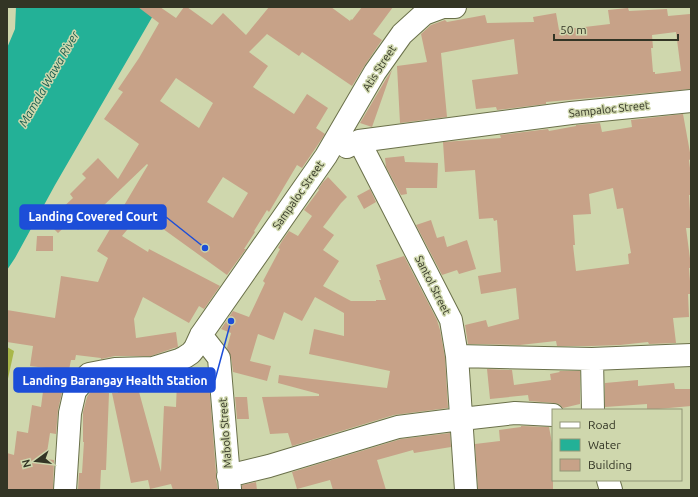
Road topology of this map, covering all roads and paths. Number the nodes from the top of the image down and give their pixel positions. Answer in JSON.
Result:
{"nodes":[{"id":1,"x":455,"y":7,"type":"edge"},
{"id":2,"x":691,"y":101,"type":"edge"},
{"id":3,"x":359,"y":141,"type":"junction"},
{"id":4,"x":326,"y":156,"type":"junction"},
{"id":5,"x":201,"y":335,"type":"junction"},
{"id":6,"x":457,"y":356,"type":"junction"},
{"id":7,"x":691,"y":356,"type":"edge"},
{"id":8,"x":592,"y":359,"type":"junction"},
{"id":9,"x":593,"y":409,"type":"edge"},
{"id":10,"x":552,"y":414,"type":"edge"},
{"id":11,"x":462,"y":419,"type":"junction"},
{"id":12,"x":229,"y":483,"type":"edge"},
{"id":13,"x":65,"y":490,"type":"edge"},
{"id":14,"x":466,"y":490,"type":"edge"}],
"edges":[{"from":1,"to":4,"type":"street","name":"Atis Street"},
{"from":2,"to":3,"type":"street","name":"Sampaloc Street"},
{"from":3,"to":4,"type":"street","name":"Sampaloc Street"},
{"from":3,"to":6,"type":"street","name":"Santol Street"},
{"from":4,"to":5,"type":"street","name":"Sampaloc Street"},
{"from":5,"to":12,"type":"street","name":"Mabolo Street"},
{"from":5,"to":13,"type":"street","name":"Sampaloc Street"},
{"from":6,"to":8,"type":"street"},
{"from":6,"to":11,"type":"street","name":"Santol Street"},
{"from":7,"to":8,"type":"street"},
{"from":8,"to":9,"type":"street"},
{"from":10,"to":11,"type":"street"},
{"from":11,"to":12,"type":"street"},
{"from":11,"to":14,"type":"street","name":"Santol Street"}]}
